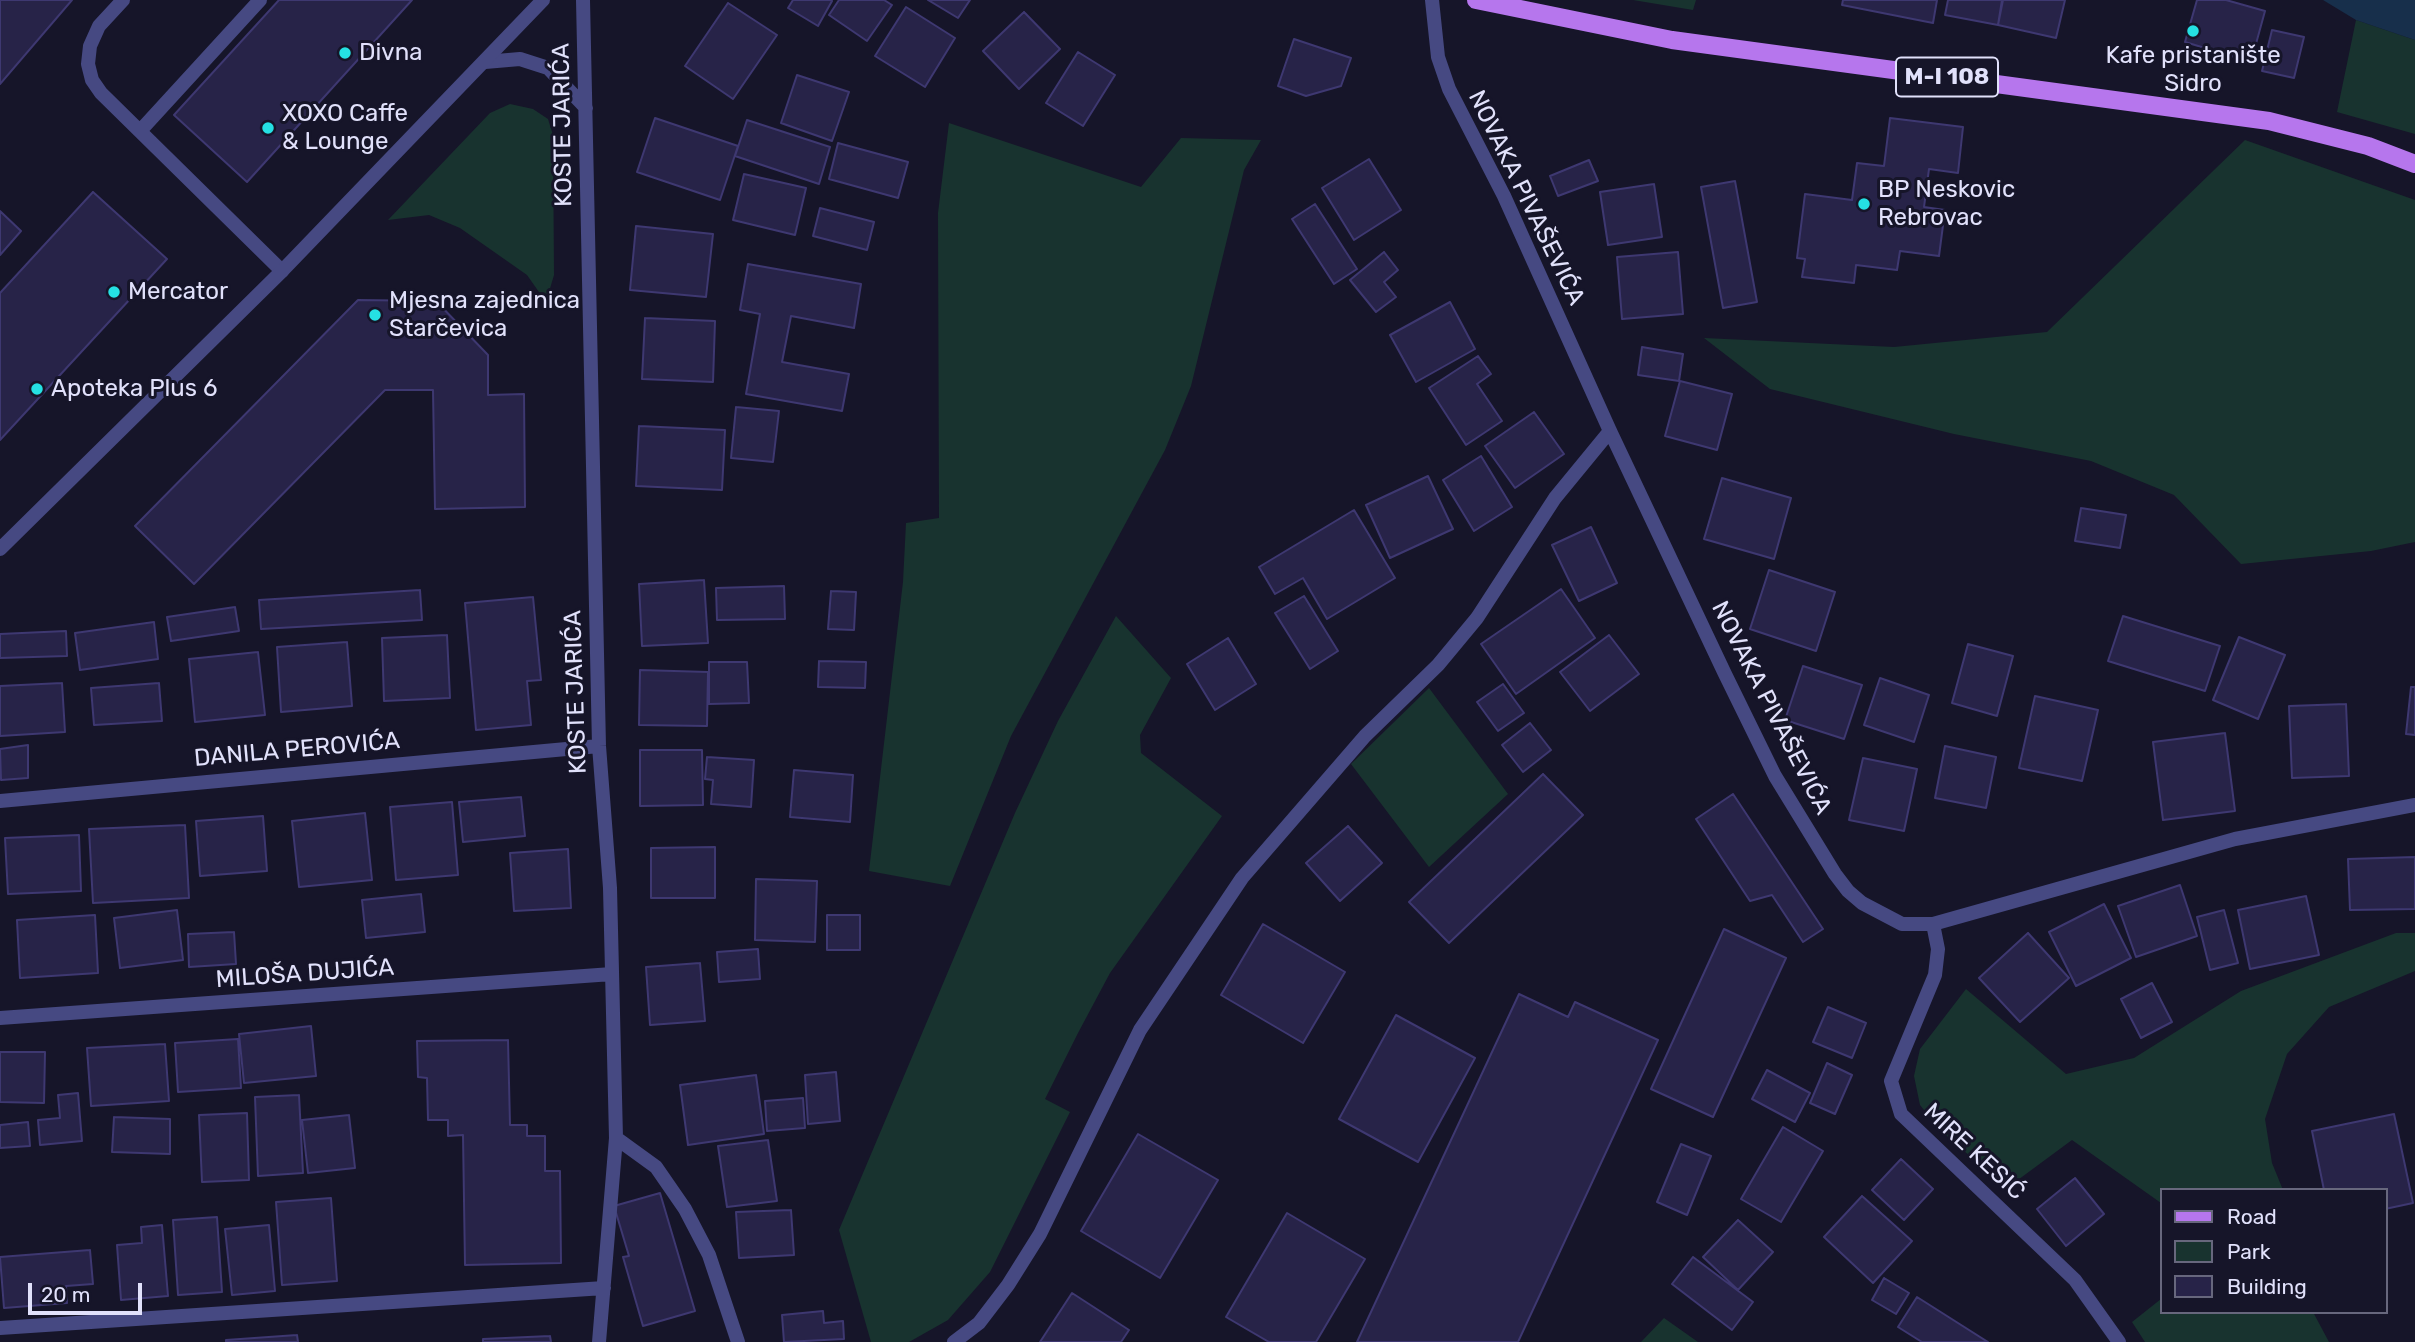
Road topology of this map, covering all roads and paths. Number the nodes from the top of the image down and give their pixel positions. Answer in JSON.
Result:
{"nodes":[{"id":1,"x":123,"y":0,"type":"edge"},
{"id":2,"x":260,"y":0,"type":"edge"},
{"id":3,"x":543,"y":0,"type":"edge"},
{"id":4,"x":583,"y":0,"type":"edge"},
{"id":5,"x":1432,"y":0,"type":"edge"},
{"id":6,"x":1476,"y":0,"type":"edge"},
{"id":7,"x":485,"y":62,"type":"junction"},
{"id":8,"x":586,"y":108,"type":"junction"},
{"id":9,"x":140,"y":131,"type":"junction"},
{"id":10,"x":2415,"y":164,"type":"edge"},
{"id":11,"x":282,"y":271,"type":"junction"},
{"id":12,"x":1610,"y":431,"type":"junction"},
{"id":13,"x":0,"y":549,"type":"edge"},
{"id":14,"x":599,"y":746,"type":"junction"},
{"id":15,"x":0,"y":800,"type":"edge"},
{"id":16,"x":2415,"y":805,"type":"edge"},
{"id":17,"x":1933,"y":924,"type":"junction"},
{"id":18,"x":612,"y":974,"type":"junction"},
{"id":19,"x":0,"y":1018,"type":"edge"},
{"id":20,"x":616,"y":1138,"type":"junction"},
{"id":21,"x":604,"y":1288,"type":"junction"},
{"id":22,"x":0,"y":1328,"type":"edge"},
{"id":23,"x":599,"y":1342,"type":"edge"},
{"id":24,"x":738,"y":1342,"type":"edge"},
{"id":25,"x":954,"y":1342,"type":"edge"},
{"id":26,"x":2119,"y":1342,"type":"edge"}],
"edges":[{"from":1,"to":9,"type":"street"},
{"from":2,"to":9,"type":"street"},
{"from":3,"to":7,"type":"street"},
{"from":4,"to":8,"type":"street","name":"KOSTE JARIĆA"},
{"from":5,"to":12,"type":"street","name":"NOVAKA PIVAŠEVIĆA"},
{"from":6,"to":10,"type":"main road","number":"M-I 108"},
{"from":7,"to":8,"type":"street"},
{"from":7,"to":11,"type":"street"},
{"from":8,"to":14,"type":"street","name":"KOSTE JARIĆA"},
{"from":9,"to":11,"type":"street"},
{"from":11,"to":13,"type":"street"},
{"from":12,"to":17,"type":"street","name":"NOVAKA PIVAŠEVIĆA"},
{"from":12,"to":25,"type":"street"},
{"from":14,"to":15,"type":"street","name":"DANILA PEROVIĆA"},
{"from":14,"to":18,"type":"street","name":"KOSTE JARIĆA"},
{"from":16,"to":17,"type":"street","name":"NOVAKA PIVAŠEVIĆA"},
{"from":17,"to":26,"type":"street","name":"MIRE KESIĆ"},
{"from":18,"to":19,"type":"street","name":"MILOŠA DUJIĆA"},
{"from":18,"to":20,"type":"street","name":"KOSTE JARIĆA"},
{"from":20,"to":21,"type":"street"},
{"from":20,"to":24,"type":"street"},
{"from":21,"to":22,"type":"street"},
{"from":21,"to":23,"type":"street"}]}
